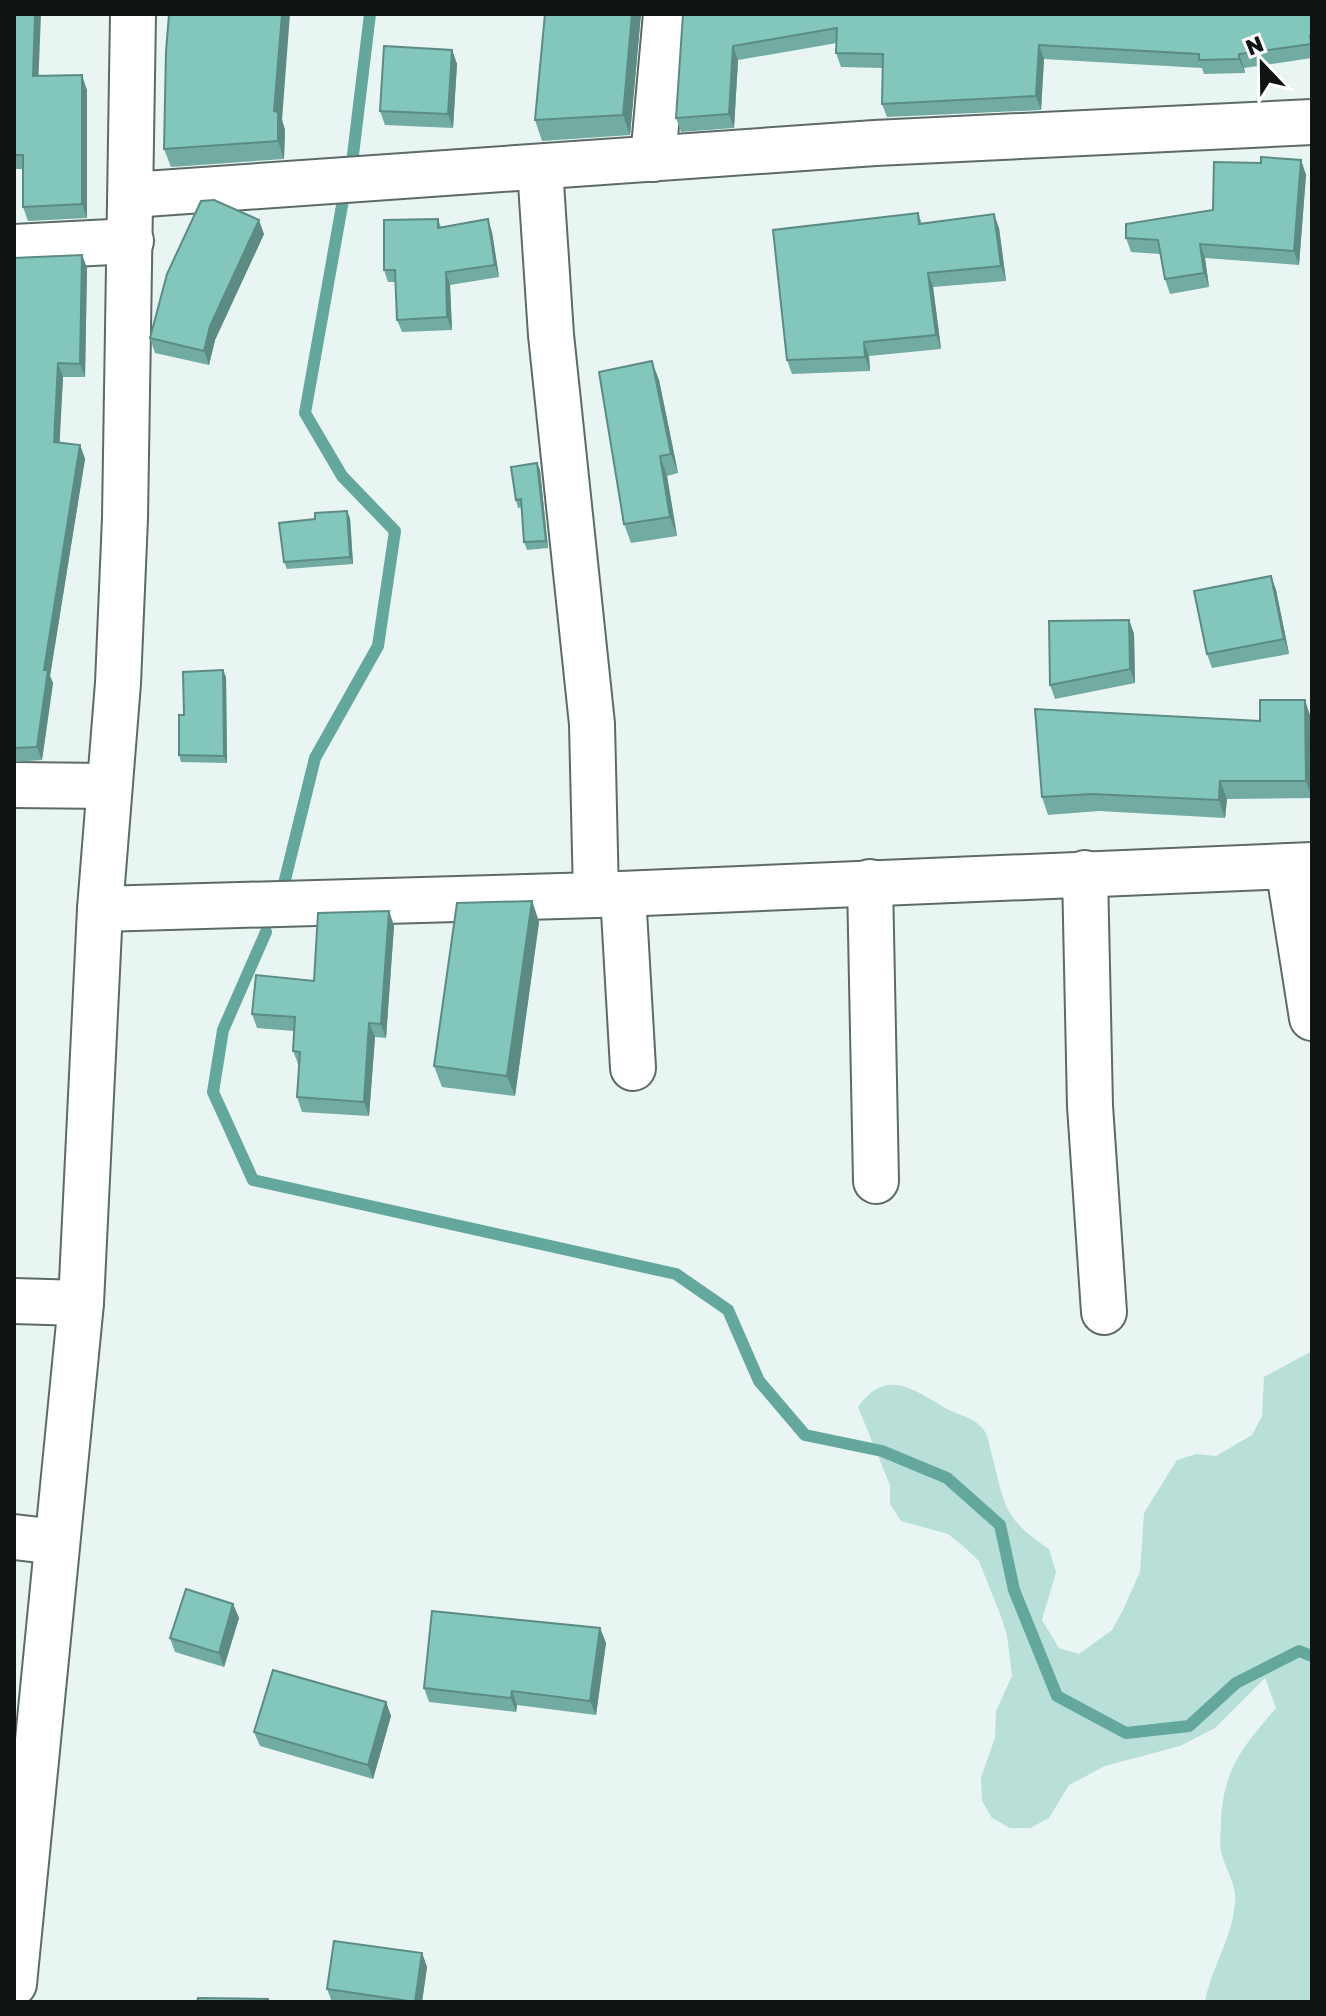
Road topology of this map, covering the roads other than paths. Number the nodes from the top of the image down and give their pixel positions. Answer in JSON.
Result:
{"nodes":[{"id":1,"x":133,"y":14,"type":"edge"},
{"id":2,"x":666,"y":14,"type":"edge"},
{"id":3,"x":1312,"y":122,"type":"edge"},
{"id":4,"x":653,"y":159,"type":"junction"},
{"id":5,"x":540,"y":168,"type":"junction"},
{"id":6,"x":131,"y":195,"type":"junction"},
{"id":7,"x":131,"y":241,"type":"junction"},
{"id":8,"x":14,"y":247,"type":"edge"},
{"id":9,"x":14,"y":785,"type":"edge"},
{"id":10,"x":109,"y":786,"type":"junction"},
{"id":11,"x":1300,"y":865,"type":"edge"},
{"id":12,"x":1085,"y":873,"type":"junction"},
{"id":13,"x":870,"y":882,"type":"junction"},
{"id":14,"x":610,"y":895,"type":"junction"},
{"id":15,"x":100,"y":909,"type":"junction"},
{"id":16,"x":1312,"y":1018,"type":"edge"},
{"id":17,"x":633,"y":1068,"type":"dead end"},
{"id":18,"x":876,"y":1181,"type":"dead end"},
{"id":19,"x":14,"y":1301,"type":"edge"},
{"id":20,"x":81,"y":1303,"type":"junction"},
{"id":21,"x":1104,"y":1312,"type":"dead end"},
{"id":22,"x":14,"y":1537,"type":"edge"},
{"id":23,"x":57,"y":1542,"type":"junction"},
{"id":24,"x":14,"y":1984,"type":"edge"}],
"edges":[{"from":1,"to":6,"type":"street"},
{"from":2,"to":4,"type":"street"},
{"from":3,"to":4,"type":"street"},
{"from":4,"to":5,"type":"street"},
{"from":5,"to":6,"type":"street"},
{"from":5,"to":14,"type":"street"},
{"from":6,"to":7,"type":"street"},
{"from":7,"to":8,"type":"street"},
{"from":7,"to":10,"type":"street"},
{"from":9,"to":10,"type":"street"},
{"from":10,"to":15,"type":"street"},
{"from":11,"to":12,"type":"street"},
{"from":11,"to":16,"type":"street"},
{"from":12,"to":13,"type":"street"},
{"from":12,"to":21,"type":"street"},
{"from":13,"to":14,"type":"street"},
{"from":13,"to":18,"type":"street"},
{"from":14,"to":15,"type":"street"},
{"from":14,"to":17,"type":"street"},
{"from":15,"to":20,"type":"street"},
{"from":19,"to":20,"type":"street"},
{"from":20,"to":23,"type":"street"},
{"from":22,"to":23,"type":"street"},
{"from":23,"to":24,"type":"street"}]}
